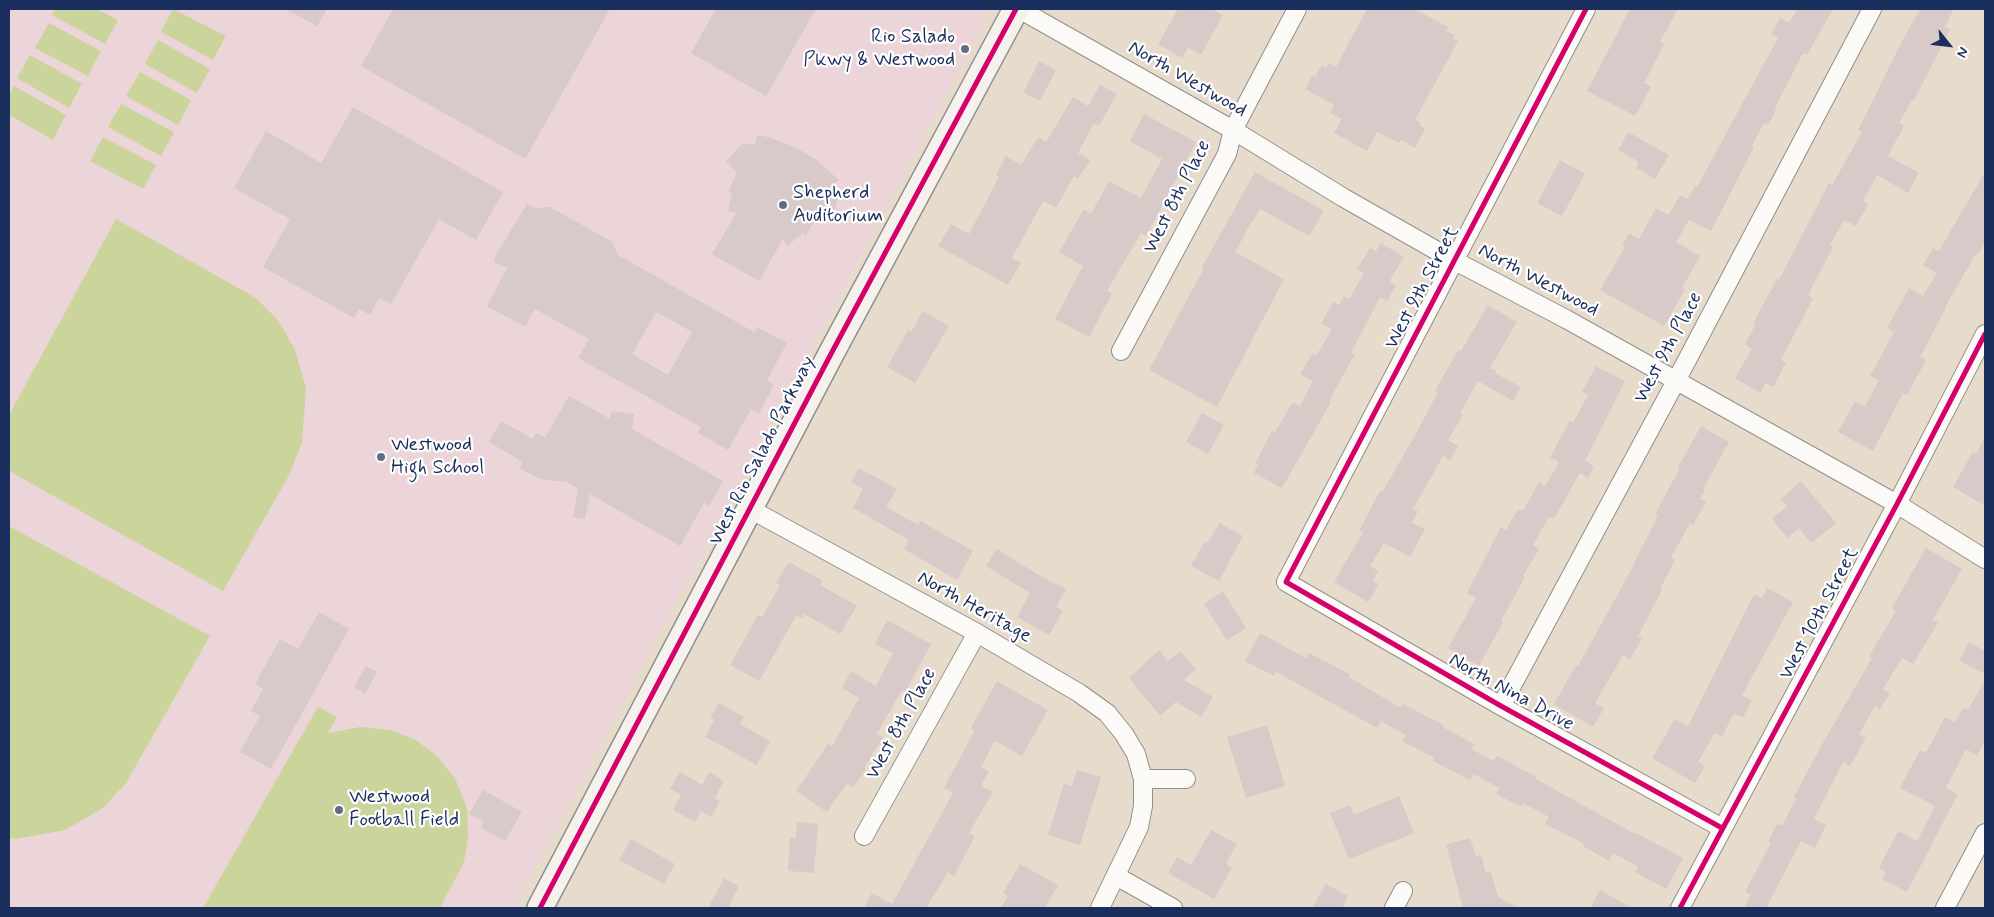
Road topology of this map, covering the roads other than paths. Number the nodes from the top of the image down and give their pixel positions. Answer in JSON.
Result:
{"nodes":[{"id":1,"x":1017,"y":9,"type":"edge"},
{"id":2,"x":1297,"y":9,"type":"edge"},
{"id":3,"x":1586,"y":9,"type":"edge"},
{"id":4,"x":1872,"y":9,"type":"edge"},
{"id":5,"x":1233,"y":130,"type":"junction"},
{"id":6,"x":1454,"y":261,"type":"junction"},
{"id":7,"x":1985,"y":334,"type":"edge"},
{"id":8,"x":1121,"y":350,"type":"dead end"},
{"id":9,"x":1676,"y":381,"type":"junction"},
{"id":10,"x":1897,"y":504,"type":"junction"},
{"id":11,"x":750,"y":509,"type":"junction"},
{"id":12,"x":1985,"y":558,"type":"edge"},
{"id":13,"x":1286,"y":582,"type":"joint"},
{"id":14,"x":977,"y":633,"type":"junction"},
{"id":15,"x":1502,"y":706,"type":"junction"},
{"id":16,"x":1143,"y":779,"type":"junction"},
{"id":17,"x":1186,"y":779,"type":"dead end"},
{"id":18,"x":1722,"y":828,"type":"junction"},
{"id":19,"x":1985,"y":833,"type":"edge"},
{"id":20,"x":864,"y":836,"type":"dead end"},
{"id":21,"x":1116,"y":876,"type":"junction"},
{"id":22,"x":1403,"y":891,"type":"dead end"},
{"id":23,"x":540,"y":908,"type":"edge"},
{"id":24,"x":1100,"y":908,"type":"edge"},
{"id":25,"x":1173,"y":908,"type":"edge"},
{"id":26,"x":1394,"y":908,"type":"edge"},
{"id":27,"x":1680,"y":908,"type":"edge"},
{"id":28,"x":1945,"y":908,"type":"edge"}],
"edges":[{"from":1,"to":5,"type":"street","name":"North Westwood"},
{"from":1,"to":11,"type":"main road","name":"West Rio Salado Parkway"},
{"from":2,"to":5,"type":"street","name":"West 8th Place"},
{"from":3,"to":6,"type":"street","name":"West 9th Street"},
{"from":4,"to":9,"type":"street","name":"West 9th Place"},
{"from":5,"to":6,"type":"street","name":"North Westwood"},
{"from":5,"to":8,"type":"street","name":"West 8th Place"},
{"from":6,"to":9,"type":"street","name":"North Westwood"},
{"from":6,"to":13,"type":"street","name":"West 9th Street"},
{"from":7,"to":10,"type":"street","name":"West 10th Street"},
{"from":9,"to":10,"type":"street","name":"North Westwood"},
{"from":9,"to":15,"type":"street","name":"West 9th Place"},
{"from":10,"to":12,"type":"street","name":"North Westwood"},
{"from":10,"to":18,"type":"street","name":"West 10th Street"},
{"from":11,"to":14,"type":"street","name":"North Heritage"},
{"from":11,"to":23,"type":"main road","name":"West Rio Salado Parkway"},
{"from":13,"to":15,"type":"street","name":"North Nina Drive"},
{"from":14,"to":16,"type":"street","name":"North Heritage"},
{"from":14,"to":20,"type":"street","name":"West 8th Place"},
{"from":15,"to":18,"type":"street","name":"North Nina Drive"},
{"from":16,"to":17,"type":"street"},
{"from":16,"to":21,"type":"street","name":"North Heritage"},
{"from":18,"to":27,"type":"street","name":"West 10th Street"},
{"from":19,"to":28,"type":"street"},
{"from":21,"to":24,"type":"street","name":"North Heritage"},
{"from":21,"to":25,"type":"street"},
{"from":22,"to":26,"type":"street"}]}
